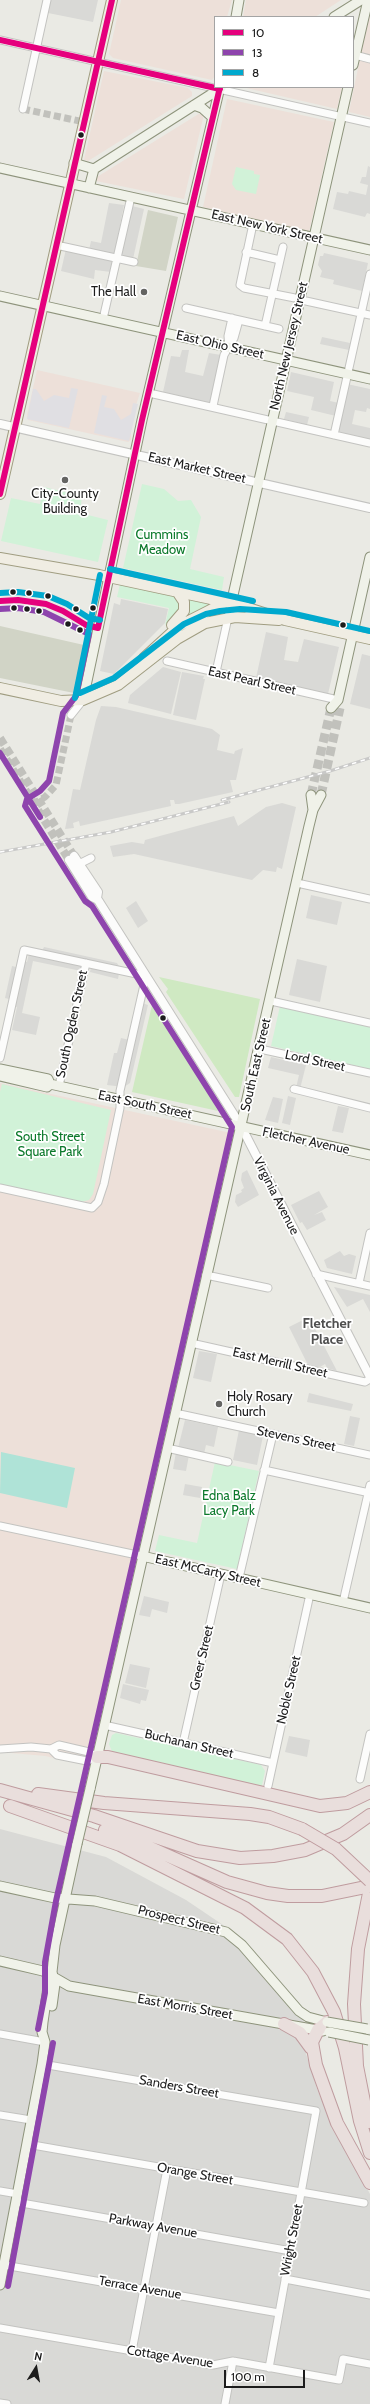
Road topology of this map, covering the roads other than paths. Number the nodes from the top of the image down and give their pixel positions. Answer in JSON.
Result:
{"nodes":[{"id":1,"x":47,"y":0,"type":"edge"},
{"id":2,"x":111,"y":0,"type":"edge"},
{"id":3,"x":239,"y":0,"type":"edge"},
{"id":4,"x":361,"y":0,"type":"edge"},
{"id":5,"x":368,"y":0,"type":"edge"},
{"id":6,"x":236,"y":16,"type":"edge"},
{"id":7,"x":336,"y":16,"type":"edge"},
{"id":8,"x":0,"y":40,"type":"edge"},
{"id":9,"x":37,"y":48,"type":"junction"},
{"id":10,"x":355,"y":55,"type":"junction"},
{"id":11,"x":370,"y":59,"type":"edge"},
{"id":12,"x":354,"y":60,"type":"edge"},
{"id":13,"x":98,"y":61,"type":"junction"},
{"id":14,"x":214,"y":86,"type":"edge"},
{"id":15,"x":221,"y":88,"type":"edge"},
{"id":16,"x":348,"y":88,"type":"edge"},
{"id":17,"x":194,"y":105,"type":"junction"},
{"id":18,"x":23,"y":109,"type":"dead end"},
{"id":19,"x":212,"y":116,"type":"junction"},
{"id":20,"x":342,"y":116,"type":"junction"},
{"id":21,"x":370,"y":123,"type":"edge"},
{"id":22,"x":74,"y":164,"type":"junction"},
{"id":23,"x":0,"y":168,"type":"edge"},
{"id":24,"x":94,"y":169,"type":"junction"},
{"id":25,"x":70,"y":184,"type":"junction"},
{"id":26,"x":89,"y":188,"type":"junction"},
{"id":27,"x":131,"y":197,"type":"junction"},
{"id":28,"x":191,"y":210,"type":"junction"},
{"id":29,"x":253,"y":224,"type":"junction"},
{"id":30,"x":314,"y":238,"type":"junction"},
{"id":31,"x":56,"y":245,"type":"junction"},
{"id":32,"x":284,"y":247,"type":"dead end"},
{"id":33,"x":370,"y":250,"type":"edge"},
{"id":34,"x":246,"y":252,"type":"junction"},
{"id":35,"x":117,"y":258,"type":"junction"},
{"id":36,"x":280,"y":260,"type":"junction"},
{"id":37,"x":134,"y":262,"type":"dead end"},
{"id":38,"x":370,"y":274,"type":"edge"},
{"id":39,"x":272,"y":294,"type":"junction"},
{"id":40,"x":0,"y":296,"type":"edge"},
{"id":41,"x":303,"y":300,"type":"junction"},
{"id":42,"x":43,"y":305,"type":"junction"},
{"id":43,"x":186,"y":308,"type":"dead end"},
{"id":44,"x":361,"y":313,"type":"junction"},
{"id":45,"x":370,"y":315,"type":"edge"},
{"id":46,"x":103,"y":319,"type":"junction"},
{"id":47,"x":235,"y":319,"type":"junction"},
{"id":48,"x":265,"y":326,"type":"junction"},
{"id":49,"x":279,"y":329,"type":"dead end"},
{"id":50,"x":162,"y":332,"type":"junction"},
{"id":51,"x":228,"y":347,"type":"junction"},
{"id":52,"x":285,"y":360,"type":"junction"},
{"id":53,"x":348,"y":374,"type":"junction"},
{"id":54,"x":370,"y":379,"type":"edge"},
{"id":55,"x":148,"y":393,"type":"junction"},
{"id":56,"x":213,"y":406,"type":"junction"},
{"id":57,"x":271,"y":421,"type":"junction"},
{"id":58,"x":0,"y":424,"type":"edge"},
{"id":59,"x":15,"y":427,"type":"junction"},
{"id":60,"x":334,"y":435,"type":"junction"},
{"id":61,"x":370,"y":443,"type":"edge"},
{"id":62,"x":135,"y":454,"type":"junction"},
{"id":63,"x":258,"y":482,"type":"junction"},
{"id":64,"x":0,"y":494,"type":"edge"},
{"id":65,"x":370,"y":508,"type":"edge"},
{"id":66,"x":0,"y":558,"type":"edge"},
{"id":67,"x":370,"y":558,"type":"edge"},
{"id":68,"x":108,"y":577,"type":"junction"},
{"id":69,"x":178,"y":593,"type":"junction"},
{"id":70,"x":231,"y":604,"type":"junction"},
{"id":71,"x":228,"y":618,"type":"junction"},
{"id":72,"x":285,"y":620,"type":"junction"},
{"id":73,"x":353,"y":635,"type":"junction"},
{"id":74,"x":370,"y":639,"type":"edge"},
{"id":75,"x":167,"y":661,"type":"dead end"},
{"id":76,"x":137,"y":662,"type":"junction"},
{"id":77,"x":216,"y":672,"type":"junction"},
{"id":78,"x":118,"y":685,"type":"junction"},
{"id":79,"x":0,"y":688,"type":"edge"},
{"id":80,"x":83,"y":700,"type":"junction"},
{"id":81,"x":336,"y":705,"type":"joint"},
{"id":82,"x":71,"y":715,"type":"tunnel mouth"},
{"id":83,"x":321,"y":794,"type":"tunnel mouth"},
{"id":84,"x":311,"y":795,"type":"tunnel mouth"},
{"id":85,"x":314,"y":810,"type":"junction"},
{"id":86,"x":91,"y":858,"type":"dead end"},
{"id":87,"x":80,"y":864,"type":"junction"},
{"id":88,"x":297,"y":883,"type":"junction"},
{"id":89,"x":97,"y":898,"type":"junction"},
{"id":90,"x":370,"y":899,"type":"edge"},
{"id":91,"x":86,"y":963,"type":"junction"},
{"id":92,"x":146,"y":976,"type":"junction"},
{"id":93,"x":271,"y":1001,"type":"junction"},
{"id":94,"x":370,"y":1023,"type":"edge"},
{"id":95,"x":260,"y":1049,"type":"junction"},
{"id":96,"x":0,"y":1058,"type":"edge"},
{"id":97,"x":0,"y":1069,"type":"edge"},
{"id":98,"x":370,"y":1073,"type":"edge"},
{"id":99,"x":0,"y":1076,"type":"edge"},
{"id":100,"x":54,"y":1085,"type":"junction"},
{"id":101,"x":294,"y":1089,"type":"dead end"},
{"id":102,"x":120,"y":1100,"type":"junction"},
{"id":103,"x":370,"y":1108,"type":"edge"},
{"id":104,"x":241,"y":1126,"type":"junction"},
{"id":105,"x":370,"y":1155,"type":"edge"},
{"id":106,"x":0,"y":1188,"type":"edge"},
{"id":107,"x":370,"y":1233,"type":"edge"},
{"id":108,"x":316,"y":1274,"type":"junction"},
{"id":109,"x":206,"y":1275,"type":"junction"},
{"id":110,"x":359,"y":1283,"type":"junction"},
{"id":111,"x":370,"y":1286,"type":"edge"},
{"id":112,"x":268,"y":1288,"type":"dead end"},
{"id":113,"x":191,"y":1342,"type":"junction"},
{"id":114,"x":370,"y":1378,"type":"edge"},
{"id":115,"x":175,"y":1413,"type":"junction"},
{"id":116,"x":273,"y":1434,"type":"junction"},
{"id":117,"x":167,"y":1448,"type":"junction"},
{"id":118,"x":370,"y":1455,"type":"edge"},
{"id":119,"x":228,"y":1462,"type":"dead end"},
{"id":120,"x":264,"y":1470,"type":"junction"},
{"id":121,"x":369,"y":1490,"type":"edge"},
{"id":122,"x":0,"y":1526,"type":"edge"},
{"id":123,"x":142,"y":1556,"type":"junction"},
{"id":124,"x":221,"y":1574,"type":"junction"},
{"id":125,"x":239,"y":1578,"type":"junction"},
{"id":126,"x":310,"y":1594,"type":"junction"},
{"id":127,"x":343,"y":1602,"type":"junction"},
{"id":128,"x":370,"y":1608,"type":"edge"},
{"id":129,"x":104,"y":1724,"type":"junction"},
{"id":130,"x":370,"y":1734,"type":"edge"},
{"id":131,"x":183,"y":1742,"type":"junction"},
{"id":132,"x":0,"y":1749,"type":"edge"},
{"id":133,"x":97,"y":1757,"type":"junction"},
{"id":134,"x":273,"y":1763,"type":"junction"},
{"id":135,"x":360,"y":1779,"type":"dead end"},
{"id":136,"x":268,"y":1786,"type":"dead end"},
{"id":137,"x":0,"y":1787,"type":"edge"},
{"id":138,"x":0,"y":1790,"type":"edge"},
{"id":139,"x":370,"y":1792,"type":"edge"},
{"id":140,"x":5,"y":1806,"type":"edge"},
{"id":141,"x":370,"y":1815,"type":"edge"},
{"id":142,"x":370,"y":1881,"type":"edge"},
{"id":143,"x":370,"y":1887,"type":"edge"},
{"id":144,"x":0,"y":1888,"type":"edge"},
{"id":145,"x":65,"y":1899,"type":"junction"},
{"id":146,"x":1,"y":1961,"type":"edge"},
{"id":147,"x":52,"y":1976,"type":"junction"},
{"id":148,"x":284,"y":2024,"type":"junction"},
{"id":149,"x":324,"y":2028,"type":"junction"},
{"id":150,"x":368,"y":2030,"type":"edge"},
{"id":151,"x":0,"y":2034,"type":"edge"},
{"id":152,"x":45,"y":2039,"type":"junction"},
{"id":153,"x":370,"y":2040,"type":"edge"},
{"id":154,"x":311,"y":2048,"type":"junction"},
{"id":155,"x":42,"y":2064,"type":"junction"},
{"id":156,"x":316,"y":2111,"type":"joint"},
{"id":157,"x":0,"y":2115,"type":"edge"},
{"id":158,"x":31,"y":2120,"type":"junction"},
{"id":159,"x":370,"y":2130,"type":"edge"},
{"id":160,"x":27,"y":2144,"type":"junction"},
{"id":161,"x":370,"y":2153,"type":"edge"},
{"id":162,"x":167,"y":2169,"type":"junction"},
{"id":163,"x":370,"y":2183,"type":"edge"},
{"id":164,"x":0,"y":2191,"type":"edge"},
{"id":165,"x":301,"y":2192,"type":"junction"},
{"id":166,"x":17,"y":2198,"type":"junction"},
{"id":167,"x":364,"y":2203,"type":"dead end"},
{"id":168,"x":156,"y":2227,"type":"junction"},
{"id":169,"x":290,"y":2251,"type":"junction"},
{"id":170,"x":2,"y":2265,"type":"edge"},
{"id":171,"x":285,"y":2280,"type":"junction"},
{"id":172,"x":0,"y":2285,"type":"edge"},
{"id":173,"x":144,"y":2289,"type":"junction"},
{"id":174,"x":370,"y":2295,"type":"edge"},
{"id":175,"x":279,"y":2313,"type":"junction"},
{"id":176,"x":0,"y":2328,"type":"edge"},
{"id":177,"x":132,"y":2351,"type":"junction"},
{"id":178,"x":233,"y":2361,"type":"junction"},
{"id":179,"x":370,"y":2364,"type":"edge"},
{"id":180,"x":269,"y":2368,"type":"junction"},
{"id":181,"x":0,"y":2403,"type":"edge"},
{"id":182,"x":8,"y":2404,"type":"edge"},
{"id":183,"x":225,"y":2404,"type":"edge"}],
"edges":[{"from":1,"to":9,"type":"street"},
{"from":2,"to":13,"type":"main road"},
{"from":3,"to":6,"type":"main road"},
{"from":4,"to":7,"type":"main road"},
{"from":5,"to":10,"type":"main road"},
{"from":8,"to":9,"type":"street"},
{"from":9,"to":13,"type":"street"},
{"from":9,"to":18,"type":"street"},
{"from":10,"to":11,"type":"street"},
{"from":10,"to":12,"type":"main road"},
{"from":13,"to":14,"type":"street"},
{"from":13,"to":22,"type":"main road"},
{"from":15,"to":17,"type":"main road"},
{"from":15,"to":19,"type":"main road"},
{"from":15,"to":20,"type":"street"},
{"from":16,"to":20,"type":"main road","name":"North New Jersey Street"},
{"from":17,"to":19,"type":"main road"},
{"from":17,"to":24,"type":"main road"},
{"from":19,"to":28,"type":"main road"},
{"from":20,"to":21,"type":"street"},
{"from":20,"to":30,"type":"main road","name":"North New Jersey Street"},
{"from":22,"to":24,"type":"main road"},
{"from":22,"to":25,"type":"main road"},
{"from":23,"to":25,"type":"main road","name":"East New York Street"},
{"from":24,"to":26,"type":"main road"},
{"from":25,"to":26,"type":"main road","name":"East New York Street"},
{"from":25,"to":31,"type":"main road"},
{"from":26,"to":27,"type":"main road","name":"East New York Street"},
{"from":27,"to":28,"type":"main road","name":"East New York Street"},
{"from":27,"to":35,"type":"street"},
{"from":28,"to":29,"type":"main road","name":"East New York Street"},
{"from":28,"to":50,"type":"main road"},
{"from":29,"to":30,"type":"main road","name":"East New York Street"},
{"from":29,"to":34,"type":"street"},
{"from":30,"to":33,"type":"main road","name":"East New York Street"},
{"from":30,"to":41,"type":"main road","name":"North New Jersey Street"},
{"from":31,"to":35,"type":"street"},
{"from":31,"to":42,"type":"main road"},
{"from":32,"to":36,"type":"street"},
{"from":34,"to":36,"type":"street"},
{"from":34,"to":39,"type":"street"},
{"from":35,"to":37,"type":"street"},
{"from":35,"to":46,"type":"street"},
{"from":36,"to":39,"type":"street"},
{"from":38,"to":44,"type":"street"},
{"from":39,"to":41,"type":"street"},
{"from":39,"to":48,"type":"street"},
{"from":40,"to":42,"type":"main road","name":"East Ohio Street"},
{"from":41,"to":44,"type":"street"},
{"from":41,"to":52,"type":"main road","name":"North New Jersey Street"},
{"from":42,"to":46,"type":"main road","name":"East Ohio Street"},
{"from":42,"to":59,"type":"main road"},
{"from":43,"to":47,"type":"street"},
{"from":44,"to":45,"type":"street"},
{"from":44,"to":53,"type":"street"},
{"from":46,"to":50,"type":"main road","name":"East Ohio Street"},
{"from":47,"to":48,"type":"street"},
{"from":47,"to":51,"type":"street"},
{"from":48,"to":49,"type":"street"},
{"from":50,"to":51,"type":"main road","name":"East Ohio Street"},
{"from":50,"to":55,"type":"main road"},
{"from":51,"to":52,"type":"main road","name":"East Ohio Street"},
{"from":51,"to":56,"type":"street"},
{"from":52,"to":53,"type":"main road","name":"East Ohio Street"},
{"from":52,"to":57,"type":"main road","name":"North New Jersey Street"},
{"from":53,"to":54,"type":"main road","name":"East Ohio Street"},
{"from":53,"to":60,"type":"street"},
{"from":55,"to":56,"type":"street"},
{"from":55,"to":62,"type":"main road"},
{"from":56,"to":57,"type":"street"},
{"from":57,"to":60,"type":"street"},
{"from":57,"to":63,"type":"main road","name":"North New Jersey Street"},
{"from":58,"to":59,"type":"street","name":"East Market Street"},
{"from":59,"to":62,"type":"street","name":"East Market Street"},
{"from":59,"to":64,"type":"main road"},
{"from":60,"to":61,"type":"street"},
{"from":62,"to":63,"type":"street","name":"East Market Street"},
{"from":62,"to":68,"type":"main road"},
{"from":63,"to":65,"type":"street","name":"East Market Street"},
{"from":63,"to":70,"type":"main road","name":"North New Jersey Street"},
{"from":66,"to":68,"type":"main road"},
{"from":67,"to":73,"type":"main road"},
{"from":68,"to":69,"type":"main road"},
{"from":68,"to":80,"type":"main road"},
{"from":69,"to":70,"type":"main road"},
{"from":69,"to":76,"type":"main road"},
{"from":70,"to":71,"type":"street"},
{"from":70,"to":72,"type":"main road"},
{"from":70,"to":76,"type":"main road"},
{"from":71,"to":72,"type":"main road"},
{"from":71,"to":77,"type":"street"},
{"from":71,"to":78,"type":"main road"},
{"from":72,"to":73,"type":"main road"},
{"from":73,"to":74,"type":"main road"},
{"from":73,"to":81,"type":"main road"},
{"from":75,"to":77,"type":"street","name":"East Pearl Street"},
{"from":76,"to":78,"type":"main road"},
{"from":77,"to":81,"type":"street","name":"East Pearl Street"},
{"from":78,"to":80,"type":"main road"},
{"from":79,"to":80,"type":"main road"},
{"from":80,"to":82,"type":"street"},
{"from":83,"to":85,"type":"main road","name":"South East Street"},
{"from":84,"to":85,"type":"main road","name":"South East Street"},
{"from":85,"to":88,"type":"main road","name":"South East Street"},
{"from":86,"to":87,"type":"street"},
{"from":87,"to":89,"type":"street","name":"Virginia Avenue"},
{"from":87,"to":89,"type":"street","name":"Virginia Avenue"},
{"from":88,"to":90,"type":"street"},
{"from":88,"to":93,"type":"main road","name":"South East Street"},
{"from":89,"to":92,"type":"street","name":"Virginia Avenue"},
{"from":91,"to":92,"type":"street"},
{"from":91,"to":96,"type":"street"},
{"from":91,"to":100,"type":"street","name":"South Ogden Street"},
{"from":92,"to":102,"type":"street"},
{"from":92,"to":104,"type":"street","name":"Virginia Avenue"},
{"from":93,"to":94,"type":"street"},
{"from":93,"to":95,"type":"main road","name":"South East Street"},
{"from":95,"to":98,"type":"street","name":"Lord Street"},
{"from":95,"to":104,"type":"main road","name":"South East Street"},
{"from":97,"to":100,"type":"main road","name":"East South Street"},
{"from":99,"to":100,"type":"main road","name":"East South Street"},
{"from":100,"to":102,"type":"main road","name":"East South Street"},
{"from":101,"to":103,"type":"street"},
{"from":102,"to":104,"type":"main road","name":"East South Street"},
{"from":102,"to":106,"type":"street"},
{"from":104,"to":105,"type":"main road","name":"Fletcher Avenue"},
{"from":104,"to":108,"type":"street","name":"Virginia Avenue"},
{"from":104,"to":109,"type":"main road","name":"South East Street"},
{"from":107,"to":110,"type":"street"},
{"from":108,"to":110,"type":"street"},
{"from":108,"to":114,"type":"street","name":"Virginia Avenue"},
{"from":109,"to":112,"type":"street"},
{"from":109,"to":113,"type":"main road","name":"South East Street"},
{"from":110,"to":111,"type":"street"},
{"from":113,"to":114,"type":"street","name":"East Merrill Street"},
{"from":113,"to":115,"type":"main road","name":"South East Street"},
{"from":115,"to":116,"type":"street","name":"Stevens Street"},
{"from":115,"to":117,"type":"main road","name":"South East Street"},
{"from":116,"to":118,"type":"street","name":"Stevens Street"},
{"from":116,"to":120,"type":"street"},
{"from":117,"to":119,"type":"street"},
{"from":117,"to":123,"type":"main road","name":"South East Street"},
{"from":120,"to":121,"type":"street"},
{"from":120,"to":125,"type":"street"},
{"from":121,"to":127,"type":"street"},
{"from":122,"to":123,"type":"street","name":"East McCarty Street"},
{"from":123,"to":124,"type":"main road","name":"East McCarty Street"},
{"from":123,"to":129,"type":"main road","name":"South East Street"},
{"from":124,"to":125,"type":"main road","name":"East McCarty Street"},
{"from":124,"to":131,"type":"street","name":"Greer Street"},
{"from":125,"to":126,"type":"main road","name":"East McCarty Street"},
{"from":126,"to":127,"type":"main road","name":"East McCarty Street"},
{"from":126,"to":134,"type":"street","name":"Noble Street"},
{"from":127,"to":128,"type":"main road","name":"East McCarty Street"},
{"from":129,"to":131,"type":"street","name":"Buchanan Street"},
{"from":129,"to":133,"type":"main road","name":"South East Street"},
{"from":130,"to":135,"type":"street"},
{"from":131,"to":134,"type":"street","name":"Buchanan Street"},
{"from":132,"to":133,"type":"street"},
{"from":133,"to":139,"type":"highway"},
{"from":133,"to":145,"type":"main road","name":"South East Street","bridge":true},
{"from":134,"to":136,"type":"street","name":"Noble Street"},
{"from":137,"to":142,"type":"highway","bridge":true},
{"from":138,"to":141,"type":"highway"},
{"from":140,"to":143,"type":"highway"},
{"from":140,"to":161,"type":"highway"},
{"from":143,"to":159,"type":"highway"},
{"from":144,"to":145,"type":"main road","name":"Prospect Street"},
{"from":145,"to":147,"type":"main road","name":"South East Street"},
{"from":145,"to":149,"type":"main road","name":"Prospect Street"},
{"from":146,"to":147,"type":"main road","name":"East Morris Street"},
{"from":147,"to":148,"type":"main road","name":"East Morris Street"},
{"from":147,"to":152,"type":"main road","name":"South East Street"},
{"from":148,"to":149,"type":"main road","name":"East Morris Street"},
{"from":148,"to":154,"type":"highway"},
{"from":149,"to":150,"type":"main road","name":"Prospect Street","bridge":true},
{"from":149,"to":153,"type":"main road","name":"East Morris Street","bridge":true},
{"from":149,"to":154,"type":"highway"},
{"from":151,"to":152,"type":"street"},
{"from":152,"to":155,"type":"main road","name":"South East Street"},
{"from":154,"to":163,"type":"highway"},
{"from":155,"to":156,"type":"street","name":"Sanders Street"},
{"from":155,"to":158,"type":"main road","name":"South East Street"},
{"from":156,"to":165,"type":"street","name":"Wright Street"},
{"from":157,"to":158,"type":"street"},
{"from":158,"to":160,"type":"main road","name":"South East Street"},
{"from":160,"to":162,"type":"street","name":"Orange Street"},
{"from":160,"to":166,"type":"main road","name":"South East Street"},
{"from":162,"to":165,"type":"street","name":"Orange Street"},
{"from":162,"to":168,"type":"street"},
{"from":164,"to":166,"type":"street","name":"Parkway Avenue"},
{"from":165,"to":167,"type":"street","name":"Orange Street"},
{"from":165,"to":169,"type":"street","name":"Wright Street"},
{"from":166,"to":168,"type":"street","name":"Parkway Avenue"},
{"from":166,"to":170,"type":"main road","name":"South East Street"},
{"from":168,"to":169,"type":"street","name":"Parkway Avenue"},
{"from":168,"to":173,"type":"street"},
{"from":169,"to":171,"type":"street","name":"Wright Street"},
{"from":170,"to":172,"type":"main road","name":"South East Street"},
{"from":170,"to":173,"type":"street","name":"Terrace Avenue"},
{"from":171,"to":174,"type":"street"},
{"from":171,"to":175,"type":"street","name":"Wright Street"},
{"from":173,"to":175,"type":"street","name":"Terrace Avenue"},
{"from":173,"to":177,"type":"street"},
{"from":175,"to":180,"type":"street","name":"Wright Street"},
{"from":176,"to":177,"type":"street","name":"Cottage Avenue"},
{"from":177,"to":178,"type":"street","name":"Cottage Avenue"},
{"from":178,"to":180,"type":"street","name":"Cottage Avenue"},
{"from":178,"to":183,"type":"street"},
{"from":179,"to":180,"type":"street","name":"Cottage Avenue"},
{"from":181,"to":182,"type":"street"}]}
